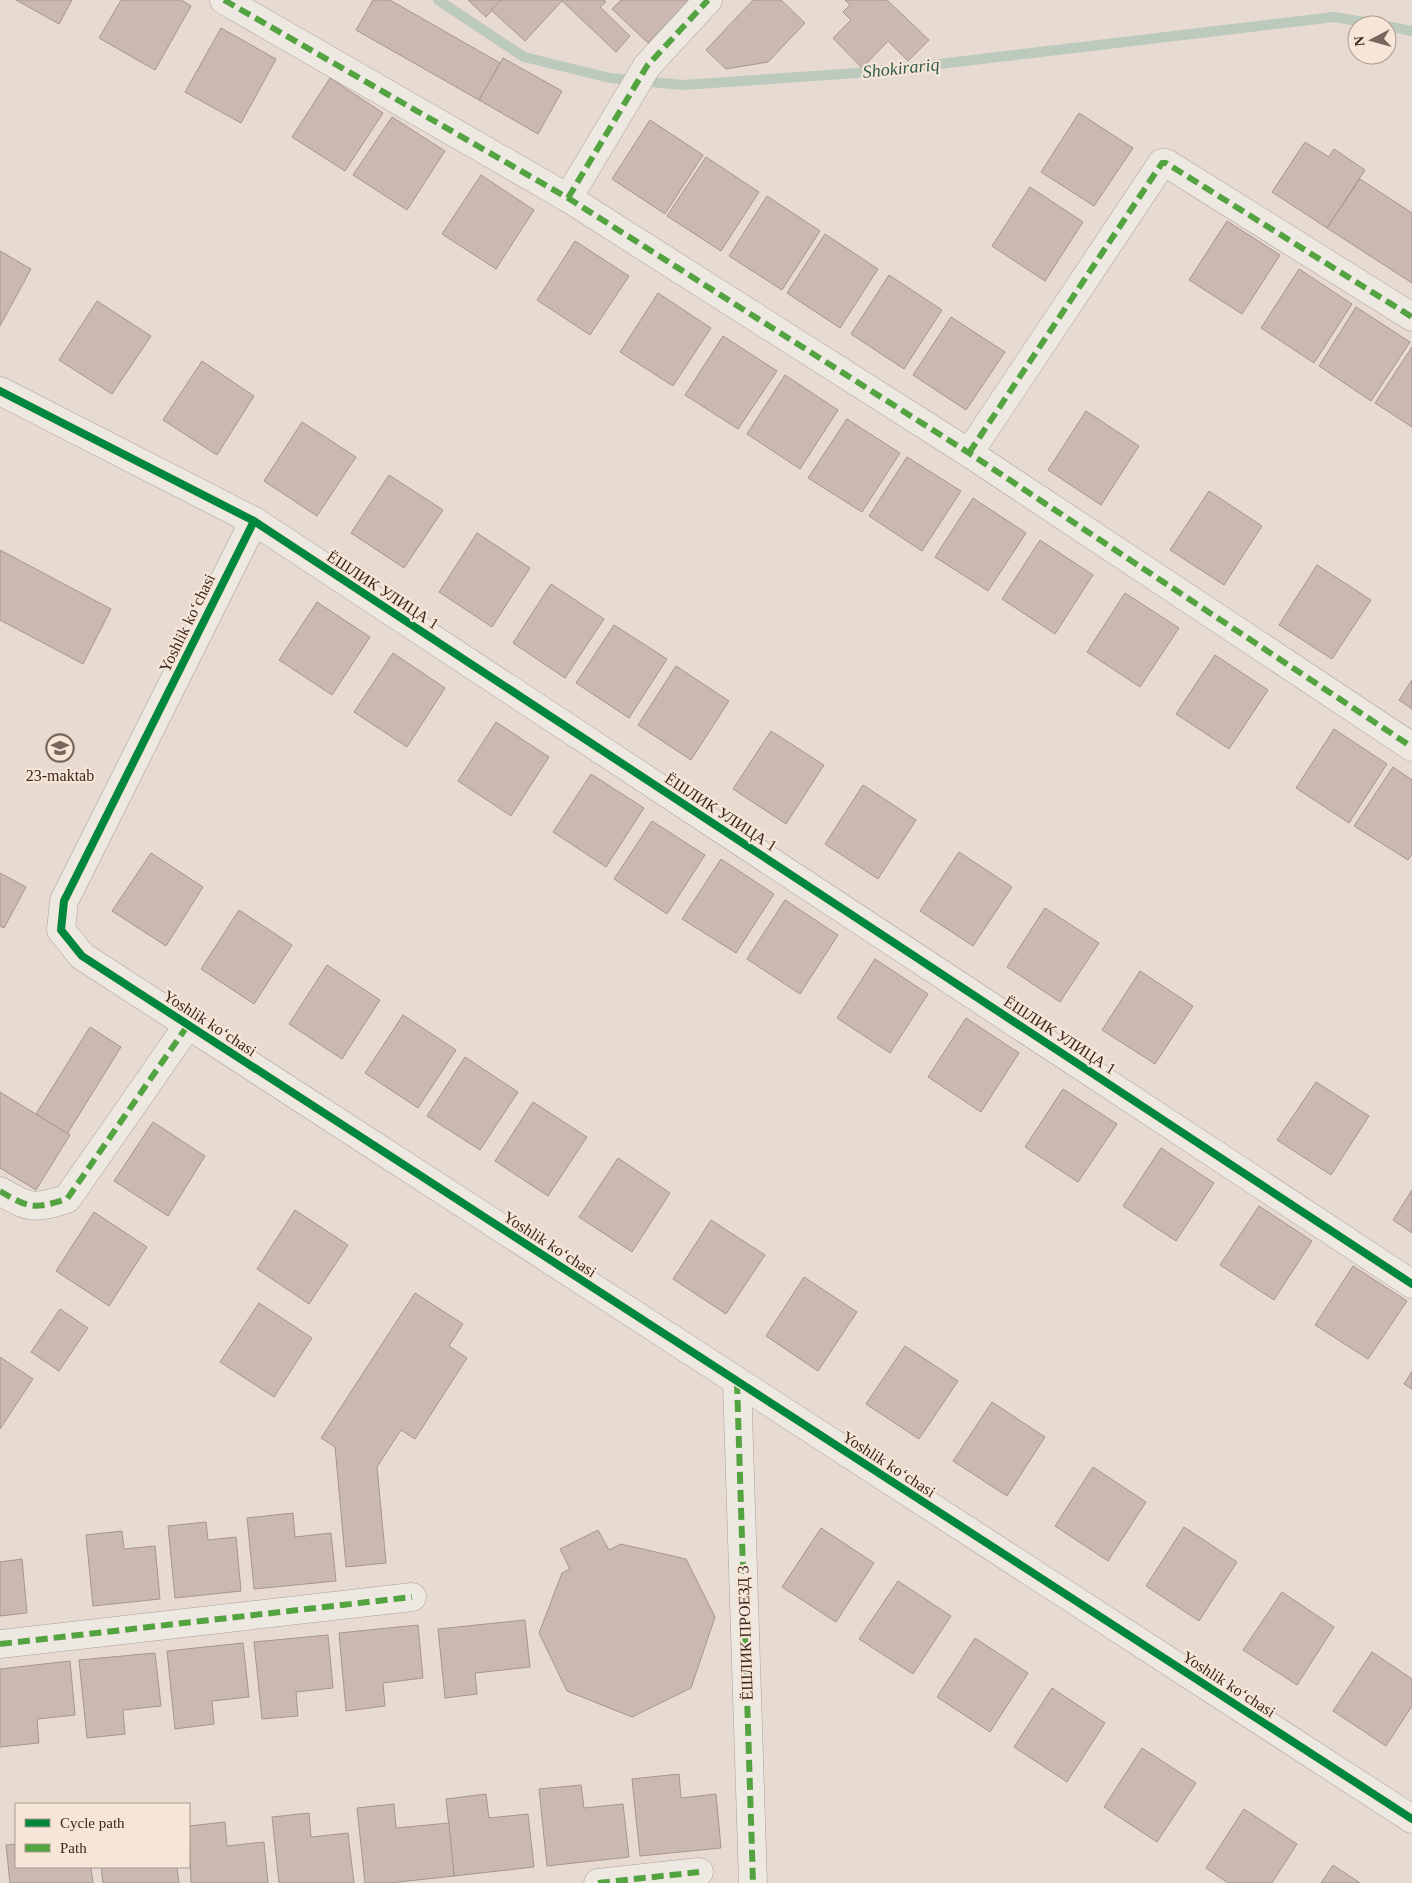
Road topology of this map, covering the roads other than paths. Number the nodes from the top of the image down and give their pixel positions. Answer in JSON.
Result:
{"nodes":[{"id":1,"x":224,"y":0,"type":"edge"},
{"id":2,"x":708,"y":0,"type":"edge"},
{"id":3,"x":568,"y":198,"type":"junction"},
{"id":4,"x":1412,"y":317,"type":"edge"},
{"id":5,"x":0,"y":391,"type":"edge"},
{"id":6,"x":969,"y":453,"type":"junction"},
{"id":7,"x":254,"y":521,"type":"junction"},
{"id":8,"x":1412,"y":747,"type":"edge"},
{"id":9,"x":188,"y":1025,"type":"junction"},
{"id":10,"x":0,"y":1191,"type":"edge"},
{"id":11,"x":1412,"y":1284,"type":"edge"},
{"id":12,"x":737,"y":1382,"type":"junction"},
{"id":13,"x":412,"y":1597,"type":"dead end"},
{"id":14,"x":0,"y":1644,"type":"edge"},
{"id":15,"x":1412,"y":1819,"type":"edge"},
{"id":16,"x":699,"y":1872,"type":"dead end"},
{"id":17,"x":598,"y":1883,"type":"edge"},
{"id":18,"x":753,"y":1883,"type":"edge"}],
"edges":[{"from":1,"to":3,"type":"street"},
{"from":2,"to":3,"type":"street"},
{"from":3,"to":6,"type":"street"},
{"from":4,"to":6,"type":"street"},
{"from":5,"to":7,"type":"street","name":"ЁШЛИК УЛИЦА 1"},
{"from":6,"to":8,"type":"street"},
{"from":7,"to":9,"type":"street","name":"Yoshlik koʻchasi"},
{"from":7,"to":11,"type":"street","name":"ЁШЛИК УЛИЦА 1"},
{"from":9,"to":10,"type":"street"},
{"from":9,"to":12,"type":"street","name":"Yoshlik koʻchasi"},
{"from":12,"to":15,"type":"street","name":"Yoshlik koʻchasi"},
{"from":12,"to":18,"type":"street","name":"ЁШЛИК ПРОЕЗД 3"},
{"from":13,"to":14,"type":"street"},
{"from":16,"to":17,"type":"street"}]}
